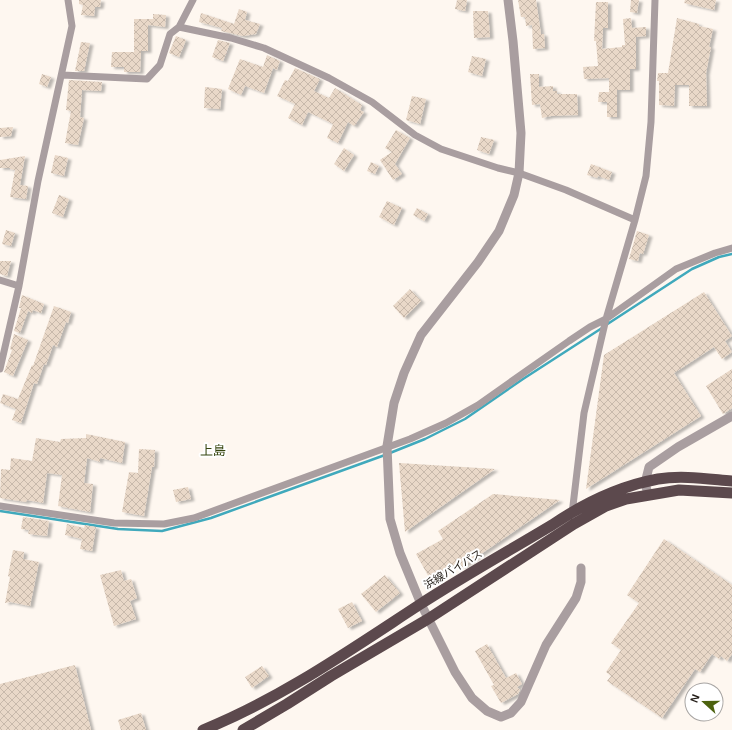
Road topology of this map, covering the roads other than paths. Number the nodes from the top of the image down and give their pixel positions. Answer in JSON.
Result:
{"nodes":[{"id":1,"x":68,"y":0,"type":"edge"},
{"id":2,"x":193,"y":0,"type":"edge"},
{"id":3,"x":508,"y":0,"type":"edge"},
{"id":4,"x":655,"y":0,"type":"edge"},
{"id":5,"x":180,"y":27,"type":"junction"},
{"id":6,"x":62,"y":75,"type":"junction"},
{"id":7,"x":520,"y":173,"type":"junction"},
{"id":8,"x":635,"y":220,"type":"junction"},
{"id":9,"x":732,"y":248,"type":"edge"},
{"id":10,"x":0,"y":280,"type":"edge"},
{"id":11,"x":19,"y":286,"type":"junction"},
{"id":12,"x":606,"y":318,"type":"junction"},
{"id":13,"x":0,"y":369,"type":"edge"},
{"id":14,"x":732,"y":416,"type":"edge"},
{"id":15,"x":387,"y":446,"type":"junction"},
{"id":16,"x":732,"y":480,"type":"edge"},
{"id":17,"x":645,"y":483,"type":"junction"},
{"id":18,"x":732,"y":493,"type":"edge"},
{"id":19,"x":648,"y":494,"type":"junction"},
{"id":20,"x":0,"y":506,"type":"edge"},
{"id":21,"x":572,"y":512,"type":"junction"},
{"id":22,"x":574,"y":524,"type":"junction"},
{"id":23,"x":581,"y":568,"type":"dead end"},
{"id":24,"x":421,"y":604,"type":"junction"},
{"id":25,"x":428,"y":619,"type":"junction"},
{"id":26,"x":204,"y":730,"type":"edge"},
{"id":27,"x":243,"y":730,"type":"edge"}],
"edges":[{"from":1,"to":6,"type":"street"},
{"from":2,"to":5,"type":"street"},
{"from":3,"to":7,"type":"street"},
{"from":4,"to":8,"type":"street"},
{"from":5,"to":6,"type":"street"},
{"from":5,"to":7,"type":"street"},
{"from":6,"to":11,"type":"street"},
{"from":7,"to":8,"type":"street"},
{"from":7,"to":15,"type":"street"},
{"from":8,"to":12,"type":"street"},
{"from":9,"to":12,"type":"street"},
{"from":10,"to":11,"type":"street"},
{"from":11,"to":13,"type":"street"},
{"from":12,"to":15,"type":"street"},
{"from":12,"to":21,"type":"street"},
{"from":14,"to":17,"type":"street"},
{"from":15,"to":20,"type":"street"},
{"from":15,"to":24,"type":"street"},
{"from":16,"to":17,"type":"highway","name":"浜線バイパス"},
{"from":17,"to":19,"type":"street"},
{"from":17,"to":21,"type":"highway","name":"浜線バイパス"},
{"from":18,"to":19,"type":"highway"},
{"from":19,"to":22,"type":"highway"},
{"from":21,"to":22,"type":"street"},
{"from":21,"to":24,"type":"highway","name":"浜線バイパス"},
{"from":22,"to":25,"type":"highway"},
{"from":23,"to":25,"type":"street"},
{"from":24,"to":25,"type":"street"},
{"from":24,"to":26,"type":"highway","name":"浜線バイパス"},
{"from":25,"to":27,"type":"highway"}]}
